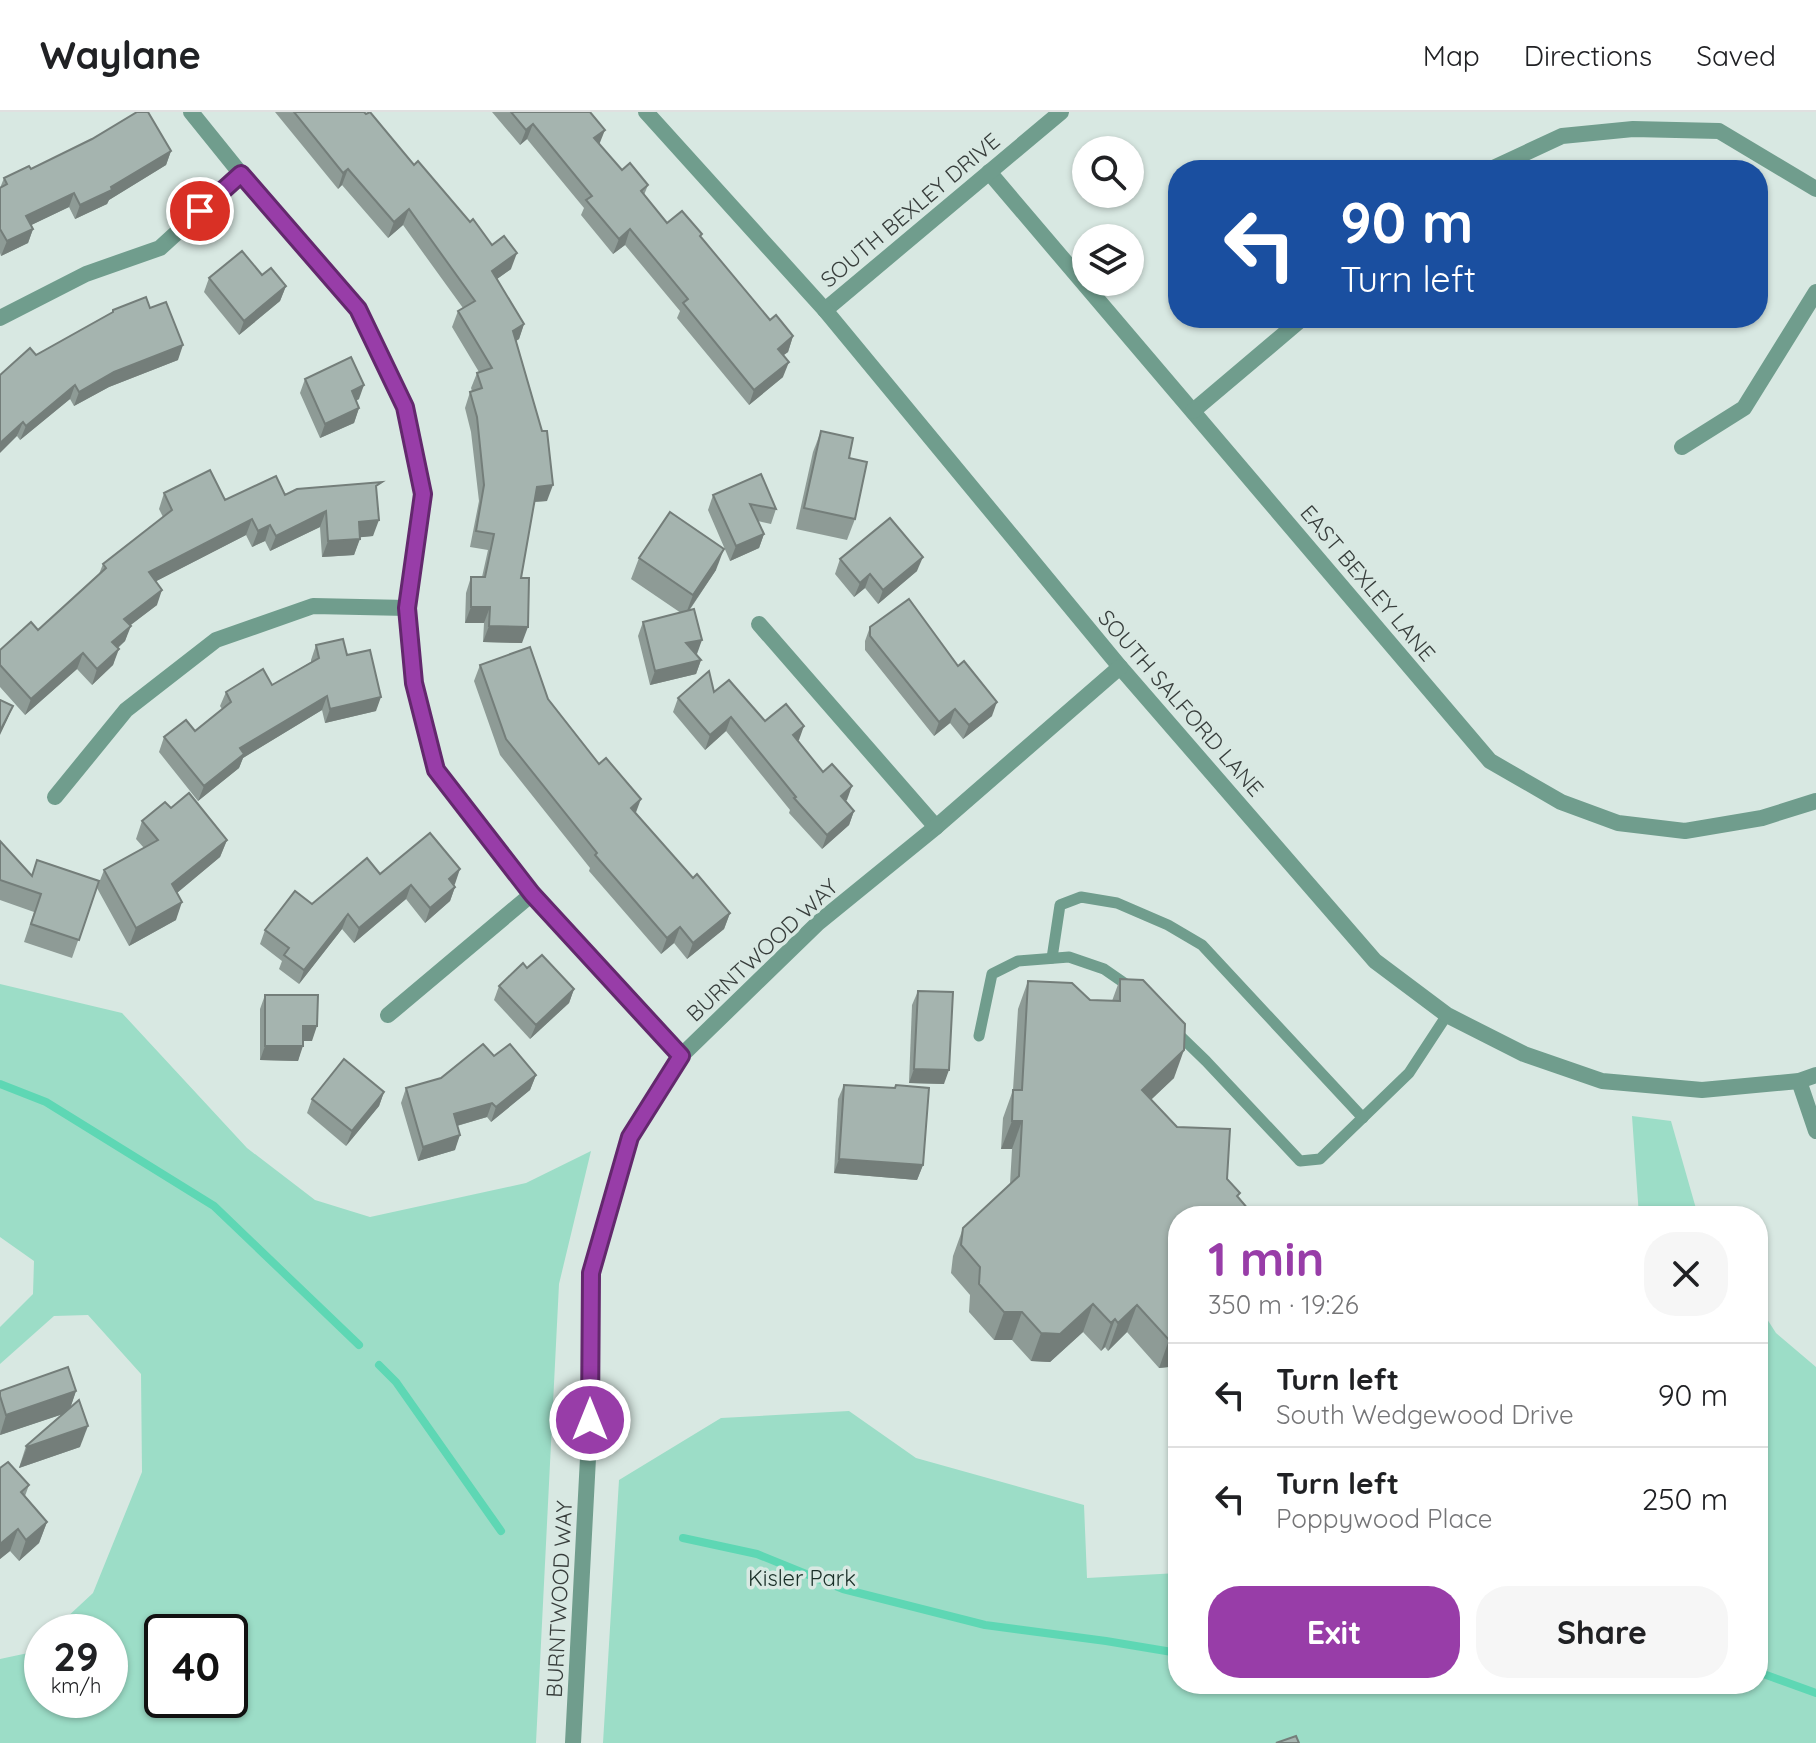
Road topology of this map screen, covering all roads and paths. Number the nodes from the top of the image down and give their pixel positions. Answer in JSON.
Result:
{"nodes":[{"id":1,"x":191,"y":112,"type":"edge"},
{"id":2,"x":646,"y":112,"type":"edge"},
{"id":3,"x":1061,"y":112,"type":"edge"},
{"id":4,"x":1510,"y":160,"type":"edge"},
{"id":5,"x":1768,"y":160,"type":"edge"},
{"id":6,"x":1768,"y":160,"type":"edge"},
{"id":7,"x":989,"y":172,"type":"junction"},
{"id":8,"x":241,"y":174,"type":"junction"},
{"id":9,"x":1816,"y":189,"type":"edge"},
{"id":10,"x":1816,"y":292,"type":"edge"},
{"id":11,"x":825,"y":310,"type":"junction"},
{"id":12,"x":0,"y":318,"type":"edge"},
{"id":13,"x":1291,"y":328,"type":"edge"},
{"id":14,"x":1193,"y":411,"type":"junction"},
{"id":15,"x":1682,"y":447,"type":"dead end"},
{"id":16,"x":407,"y":608,"type":"junction"},
{"id":17,"x":759,"y":624,"type":"dead end"},
{"id":18,"x":1120,"y":667,"type":"junction"},
{"id":19,"x":55,"y":797,"type":"dead end"},
{"id":20,"x":1816,"y":801,"type":"edge"},
{"id":21,"x":936,"y":827,"type":"junction"},
{"id":22,"x":532,"y":894,"type":"junction"},
{"id":23,"x":1052,"y":958,"type":"junction"},
{"id":24,"x":1142,"y":999,"type":"edge"},
{"id":25,"x":388,"y":1015,"type":"dead end"},
{"id":26,"x":1447,"y":1015,"type":"junction"},
{"id":27,"x":1163,"y":1019,"type":"edge"},
{"id":28,"x":979,"y":1036,"type":"dead end"},
{"id":29,"x":681,"y":1056,"type":"junction"},
{"id":30,"x":1816,"y":1075,"type":"edge"},
{"id":31,"x":1799,"y":1081,"type":"junction"},
{"id":32,"x":1363,"y":1118,"type":"junction"},
{"id":33,"x":1816,"y":1131,"type":"edge"},
{"id":34,"x":573,"y":1743,"type":"edge"}],
"edges":[{"from":1,"to":8,"type":"street"},
{"from":2,"to":11,"type":"street","name":"SOUTH SALFORD LANE"},
{"from":3,"to":7,"type":"street","name":"SOUTH BEXLEY DRIVE"},
{"from":4,"to":5,"type":"street"},
{"from":6,"to":9,"type":"street"},
{"from":7,"to":11,"type":"street","name":"SOUTH BEXLEY DRIVE"},
{"from":7,"to":14,"type":"street","name":"EAST BEXLEY LANE"},
{"from":8,"to":12,"type":"street"},
{"from":8,"to":16,"type":"street"},
{"from":10,"to":15,"type":"street"},
{"from":11,"to":18,"type":"street","name":"SOUTH SALFORD LANE"},
{"from":13,"to":14,"type":"street"},
{"from":14,"to":20,"type":"street","name":"EAST BEXLEY LANE"},
{"from":16,"to":19,"type":"street"},
{"from":16,"to":22,"type":"street"},
{"from":17,"to":21,"type":"street"},
{"from":18,"to":21,"type":"street","name":"BURNTWOOD WAY"},
{"from":18,"to":26,"type":"street","name":"SOUTH SALFORD LANE"},
{"from":21,"to":29,"type":"street","name":"BURNTWOOD WAY"},
{"from":22,"to":25,"type":"street"},
{"from":22,"to":29,"type":"street"},
{"from":23,"to":24,"type":"lane"},
{"from":23,"to":28,"type":"lane"},
{"from":23,"to":32,"type":"lane"},
{"from":26,"to":31,"type":"street","name":"SOUTH SALFORD LANE"},
{"from":26,"to":32,"type":"lane"},
{"from":27,"to":32,"type":"lane"},
{"from":29,"to":34,"type":"street","name":"BURNTWOOD WAY"},
{"from":30,"to":31,"type":"street","name":"SOUTH SALFORD LANE"},
{"from":31,"to":33,"type":"street"}]}
